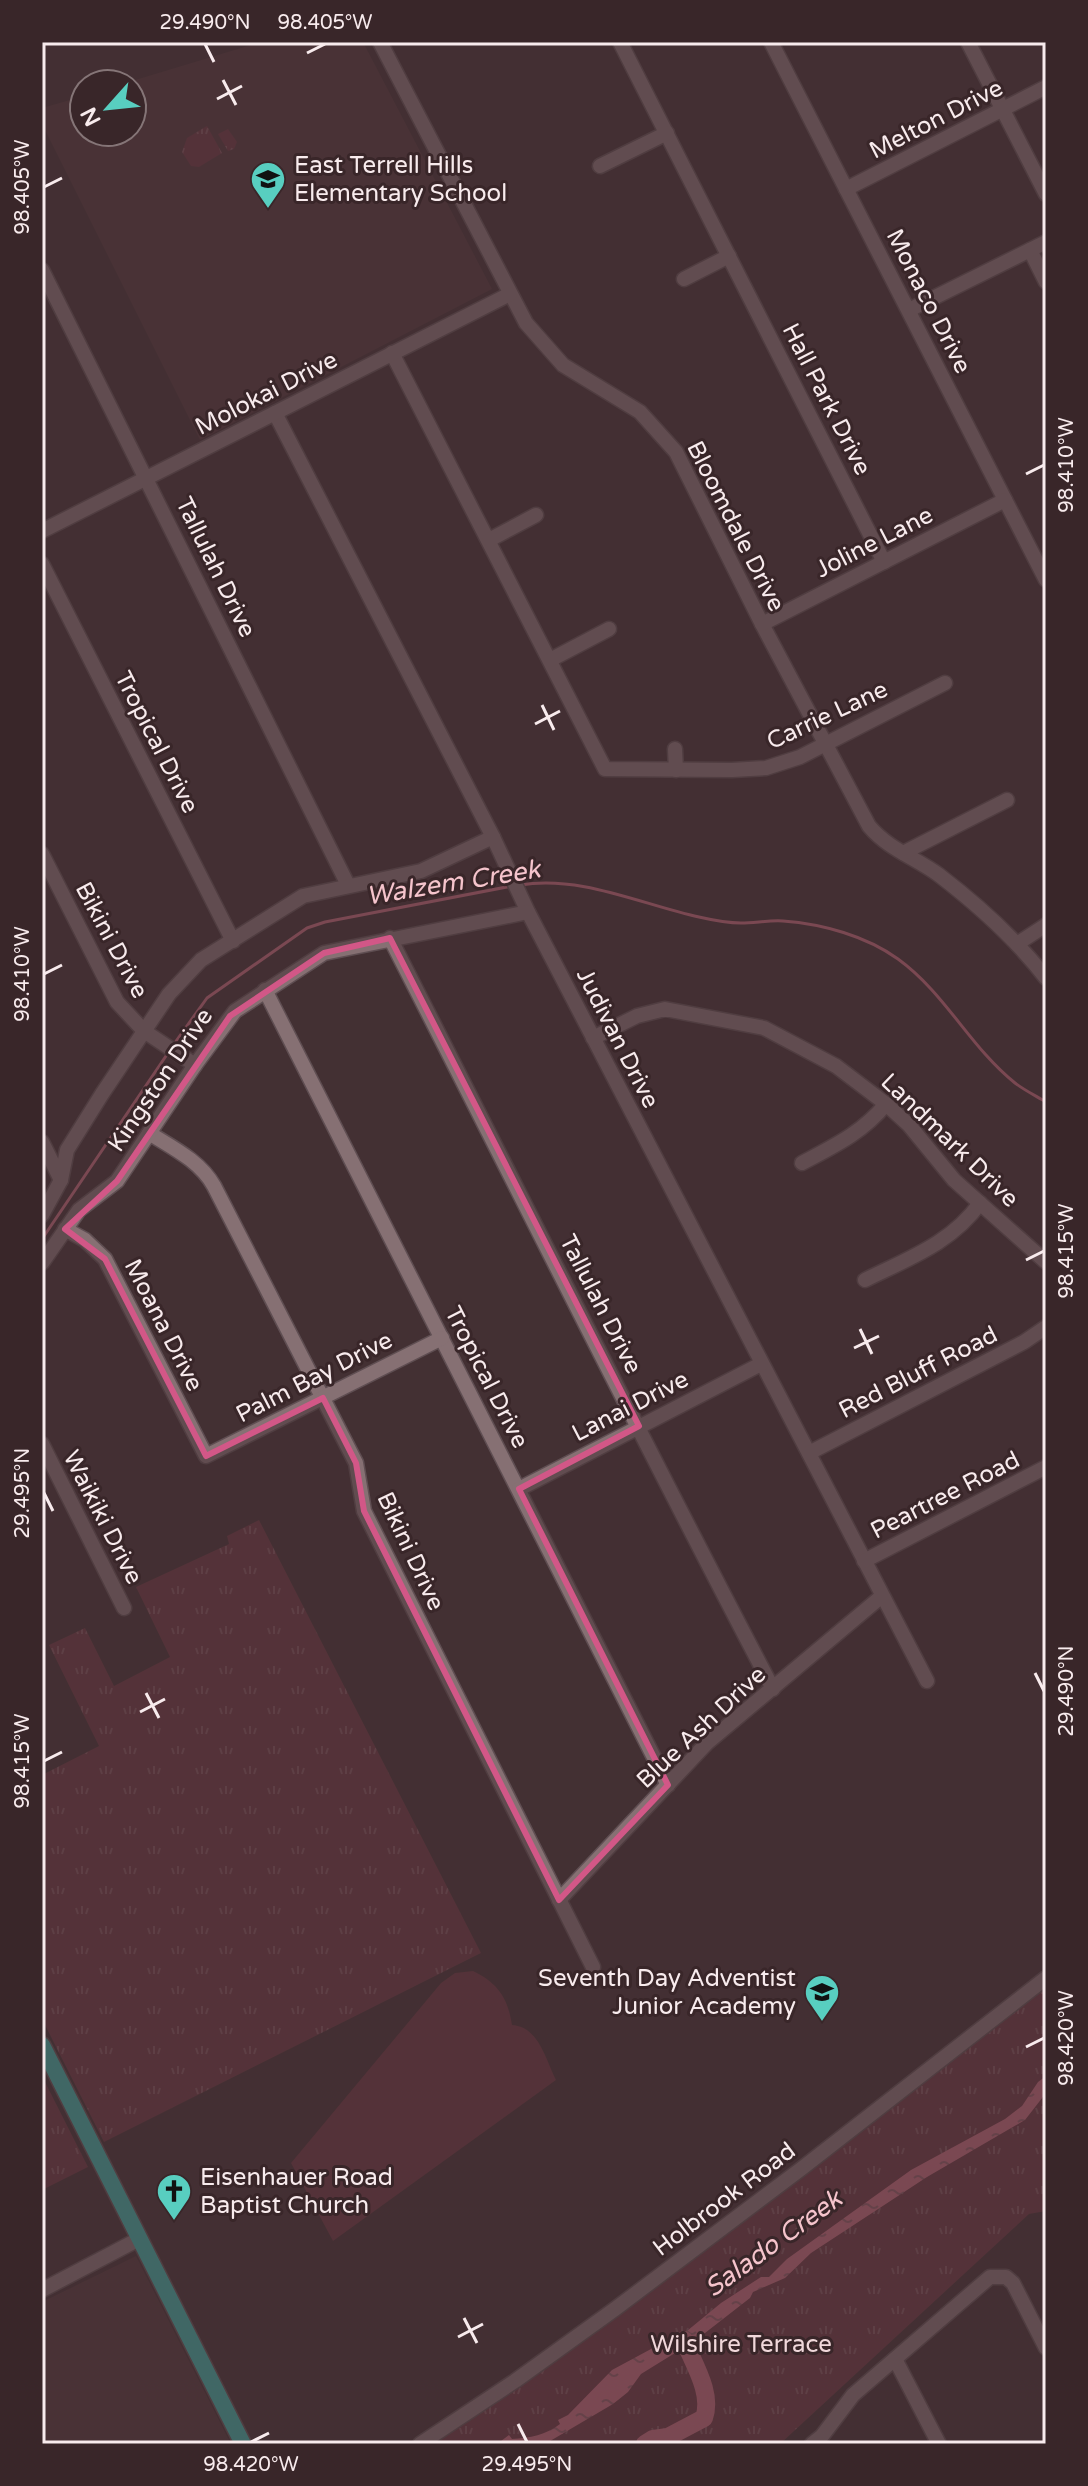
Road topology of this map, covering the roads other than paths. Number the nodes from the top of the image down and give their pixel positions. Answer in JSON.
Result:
{"nodes":[{"id":1,"x":380,"y":42,"type":"edge"},
{"id":2,"x":620,"y":42,"type":"edge"},
{"id":3,"x":771,"y":42,"type":"edge"},
{"id":4,"x":968,"y":42,"type":"edge"},
{"id":5,"x":1046,"y":87,"type":"edge"},
{"id":6,"x":1003,"y":109,"type":"junction"},
{"id":7,"x":667,"y":133,"type":"junction"},
{"id":8,"x":600,"y":166,"type":"dead end"},
{"id":9,"x":846,"y":189,"type":"junction"},
{"id":10,"x":1046,"y":194,"type":"edge"},
{"id":11,"x":1046,"y":242,"type":"edge"},
{"id":12,"x":1030,"y":250,"type":"junction"},
{"id":13,"x":729,"y":256,"type":"junction"},
{"id":14,"x":42,"y":270,"type":"edge"},
{"id":15,"x":684,"y":279,"type":"dead end"},
{"id":16,"x":1046,"y":282,"type":"edge"},
{"id":17,"x":510,"y":294,"type":"junction"},
{"id":18,"x":909,"y":310,"type":"junction"},
{"id":19,"x":392,"y":353,"type":"junction"},
{"id":20,"x":275,"y":413,"type":"junction"},
{"id":21,"x":147,"y":478,"type":"junction"},
{"id":22,"x":1005,"y":500,"type":"junction"},
{"id":23,"x":536,"y":515,"type":"dead end"},
{"id":24,"x":42,"y":531,"type":"edge"},
{"id":25,"x":489,"y":540,"type":"junction"},
{"id":26,"x":884,"y":562,"type":"junction"},
{"id":27,"x":42,"y":564,"type":"edge"},
{"id":28,"x":1046,"y":580,"type":"edge"},
{"id":29,"x":762,"y":624,"type":"junction"},
{"id":30,"x":609,"y":629,"type":"dead end"},
{"id":31,"x":550,"y":660,"type":"junction"},
{"id":32,"x":945,"y":683,"type":"dead end"},
{"id":33,"x":825,"y":744,"type":"junction"},
{"id":34,"x":675,"y":749,"type":"dead end"},
{"id":35,"x":676,"y":770,"type":"junction"},
{"id":36,"x":1007,"y":800,"type":"dead end"},
{"id":37,"x":493,"y":837,"type":"junction"},
{"id":38,"x":903,"y":853,"type":"junction"},
{"id":39,"x":42,"y":854,"type":"edge"},
{"id":40,"x":348,"y":885,"type":"junction"},
{"id":41,"x":528,"y":912,"type":"junction"},
{"id":42,"x":1046,"y":925,"type":"edge"},
{"id":43,"x":390,"y":938,"type":"junction"},
{"id":44,"x":233,"y":941,"type":"junction"},
{"id":45,"x":1017,"y":944,"type":"junction"},
{"id":46,"x":1046,"y":978,"type":"edge"},
{"id":47,"x":265,"y":990,"type":"junction"},
{"id":48,"x":144,"y":1031,"type":"junction"},
{"id":49,"x":593,"y":1038,"type":"junction"},
{"id":50,"x":189,"y":1060,"type":"junction"},
{"id":51,"x":886,"y":1104,"type":"junction"},
{"id":52,"x":149,"y":1133,"type":"junction"},
{"id":53,"x":42,"y":1142,"type":"edge"},
{"id":54,"x":802,"y":1163,"type":"dead end"},
{"id":55,"x":61,"y":1180,"type":"junction"},
{"id":56,"x":980,"y":1203,"type":"junction"},
{"id":57,"x":42,"y":1215,"type":"edge"},
{"id":58,"x":65,"y":1229,"type":"junction"},
{"id":59,"x":1046,"y":1262,"type":"edge"},
{"id":60,"x":42,"y":1263,"type":"edge"},
{"id":61,"x":865,"y":1280,"type":"dead end"},
{"id":62,"x":1046,"y":1327,"type":"edge"},
{"id":63,"x":442,"y":1338,"type":"junction"},
{"id":64,"x":761,"y":1364,"type":"junction"},
{"id":65,"x":323,"y":1398,"type":"junction"},
{"id":66,"x":639,"y":1426,"type":"junction"},
{"id":67,"x":42,"y":1444,"type":"edge"},
{"id":68,"x":809,"y":1453,"type":"junction"},
{"id":69,"x":206,"y":1456,"type":"joint"},
{"id":70,"x":1046,"y":1467,"type":"edge"},
{"id":71,"x":519,"y":1489,"type":"junction"},
{"id":72,"x":864,"y":1561,"type":"junction"},
{"id":73,"x":882,"y":1596,"type":"junction"},
{"id":74,"x":124,"y":1608,"type":"dead end"},
{"id":75,"x":927,"y":1681,"type":"dead end"},
{"id":76,"x":773,"y":1689,"type":"junction"},
{"id":77,"x":668,"y":1785,"type":"junction"},
{"id":78,"x":559,"y":1900,"type":"junction"},
{"id":79,"x":593,"y":1967,"type":"dead end"},
{"id":80,"x":1046,"y":1978,"type":"edge"},
{"id":81,"x":42,"y":2045,"type":"edge"},
{"id":82,"x":139,"y":2239,"type":"junction"},
{"id":83,"x":42,"y":2290,"type":"edge"},
{"id":84,"x":1046,"y":2348,"type":"edge"},
{"id":85,"x":895,"y":2359,"type":"junction"},
{"id":86,"x":243,"y":2444,"type":"edge"},
{"id":87,"x":420,"y":2444,"type":"edge"},
{"id":88,"x":812,"y":2444,"type":"edge"},
{"id":89,"x":939,"y":2444,"type":"edge"}],
"edges":[{"from":1,"to":17,"type":"street","name":"Bloomdale Drive"},
{"from":2,"to":7,"type":"street","name":"Hall Park Drive"},
{"from":3,"to":9,"type":"street","name":"Monaco Drive"},
{"from":4,"to":6,"type":"street"},
{"from":5,"to":6,"type":"street","name":"Melton Drive"},
{"from":6,"to":9,"type":"street","name":"Melton Drive"},
{"from":6,"to":10,"type":"street"},
{"from":7,"to":8,"type":"street"},
{"from":7,"to":13,"type":"street","name":"Hall Park Drive"},
{"from":9,"to":18,"type":"street","name":"Monaco Drive"},
{"from":11,"to":12,"type":"street"},
{"from":12,"to":16,"type":"street"},
{"from":12,"to":18,"type":"street"},
{"from":13,"to":15,"type":"street"},
{"from":13,"to":26,"type":"street","name":"Hall Park Drive"},
{"from":14,"to":21,"type":"street","name":"Tallulah Drive"},
{"from":17,"to":19,"type":"street","name":"Molokai Drive"},
{"from":17,"to":29,"type":"street","name":"Bloomdale Drive"},
{"from":18,"to":22,"type":"street","name":"Monaco Drive"},
{"from":19,"to":20,"type":"street","name":"Molokai Drive"},
{"from":19,"to":25,"type":"street"},
{"from":20,"to":21,"type":"street","name":"Molokai Drive"},
{"from":20,"to":37,"type":"street","name":"Judivan Drive"},
{"from":21,"to":24,"type":"street","name":"Molokai Drive"},
{"from":21,"to":40,"type":"street","name":"Tallulah Drive"},
{"from":22,"to":26,"type":"street","name":"Joline Lane"},
{"from":22,"to":28,"type":"street","name":"Monaco Drive"},
{"from":23,"to":25,"type":"street"},
{"from":25,"to":31,"type":"street"},
{"from":26,"to":29,"type":"street","name":"Joline Lane"},
{"from":27,"to":44,"type":"street","name":"Tropical Drive"},
{"from":29,"to":33,"type":"street","name":"Bloomdale Drive"},
{"from":30,"to":31,"type":"street"},
{"from":31,"to":35,"type":"street","name":"Carrie Lane"},
{"from":32,"to":33,"type":"street","name":"Carrie Lane"},
{"from":33,"to":35,"type":"street","name":"Carrie Lane"},
{"from":33,"to":38,"type":"street","name":"Bloomdale Drive"},
{"from":34,"to":35,"type":"street"},
{"from":36,"to":38,"type":"street"},
{"from":37,"to":40,"type":"street","name":"Kingston Drive"},
{"from":37,"to":41,"type":"street","name":"Judivan Drive"},
{"from":38,"to":45,"type":"street","name":"Bloomdale Drive"},
{"from":39,"to":48,"type":"street","name":"Bikini Drive"},
{"from":40,"to":44,"type":"street","name":"Kingston Drive"},
{"from":41,"to":43,"type":"street","name":"Kingston Drive"},
{"from":41,"to":49,"type":"street","name":"Judivan Drive"},
{"from":42,"to":45,"type":"street"},
{"from":43,"to":47,"type":"street","name":"Kingston Drive"},
{"from":43,"to":66,"type":"street","name":"Tallulah Drive"},
{"from":44,"to":48,"type":"street","name":"Kingston Drive"},
{"from":45,"to":46,"type":"street","name":"Bloomdale Drive"},
{"from":47,"to":50,"type":"street","name":"Kingston Drive"},
{"from":47,"to":63,"type":"street","name":"Tropical Drive"},
{"from":48,"to":50,"type":"street","name":"Bikini Drive"},
{"from":48,"to":55,"type":"street","name":"Kingston Drive"},
{"from":49,"to":51,"type":"street","name":"Landmark Drive"},
{"from":49,"to":64,"type":"street","name":"Judivan Drive"},
{"from":50,"to":52,"type":"street","name":"Kingston Drive"},
{"from":51,"to":54,"type":"street"},
{"from":51,"to":56,"type":"street","name":"Landmark Drive"},
{"from":52,"to":58,"type":"street","name":"Kingston Drive"},
{"from":52,"to":65,"type":"street","name":"Bikini Drive"},
{"from":53,"to":55,"type":"street"},
{"from":55,"to":57,"type":"street","name":"Kingston Drive"},
{"from":56,"to":59,"type":"street","name":"Landmark Drive"},
{"from":56,"to":61,"type":"street"},
{"from":58,"to":60,"type":"street","name":"Kingston Drive"},
{"from":58,"to":69,"type":"street","name":"Moana Drive"},
{"from":62,"to":68,"type":"street","name":"Red Bluff Road"},
{"from":63,"to":65,"type":"street","name":"Palm Bay Drive"},
{"from":63,"to":71,"type":"street","name":"Tropical Drive"},
{"from":64,"to":66,"type":"street","name":"Lanai Drive"},
{"from":64,"to":68,"type":"street","name":"Judivan Drive"},
{"from":65,"to":69,"type":"street","name":"Palm Bay Drive"},
{"from":65,"to":78,"type":"street","name":"Bikini Drive"},
{"from":66,"to":71,"type":"street","name":"Lanai Drive"},
{"from":66,"to":76,"type":"street","name":"Tallulah Drive"},
{"from":67,"to":74,"type":"street","name":"Waikiki Drive"},
{"from":68,"to":72,"type":"street","name":"Judivan Drive"},
{"from":70,"to":72,"type":"street","name":"Peartree Road"},
{"from":71,"to":77,"type":"street","name":"Tropical Drive"},
{"from":72,"to":73,"type":"street","name":"Judivan Drive"},
{"from":73,"to":75,"type":"street","name":"Judivan Drive"},
{"from":73,"to":76,"type":"street","name":"Blue Ash Drive"},
{"from":76,"to":77,"type":"street","name":"Blue Ash Drive"},
{"from":77,"to":78,"type":"street","name":"Blue Ash Drive"},
{"from":78,"to":79,"type":"street","name":"Bikini Drive"},
{"from":80,"to":87,"type":"street","name":"Holbrook Road"},
{"from":81,"to":82,"type":"main road"},
{"from":82,"to":83,"type":"street"},
{"from":82,"to":86,"type":"main road"},
{"from":84,"to":85,"type":"street"},
{"from":85,"to":88,"type":"street"},
{"from":85,"to":89,"type":"street"}]}
